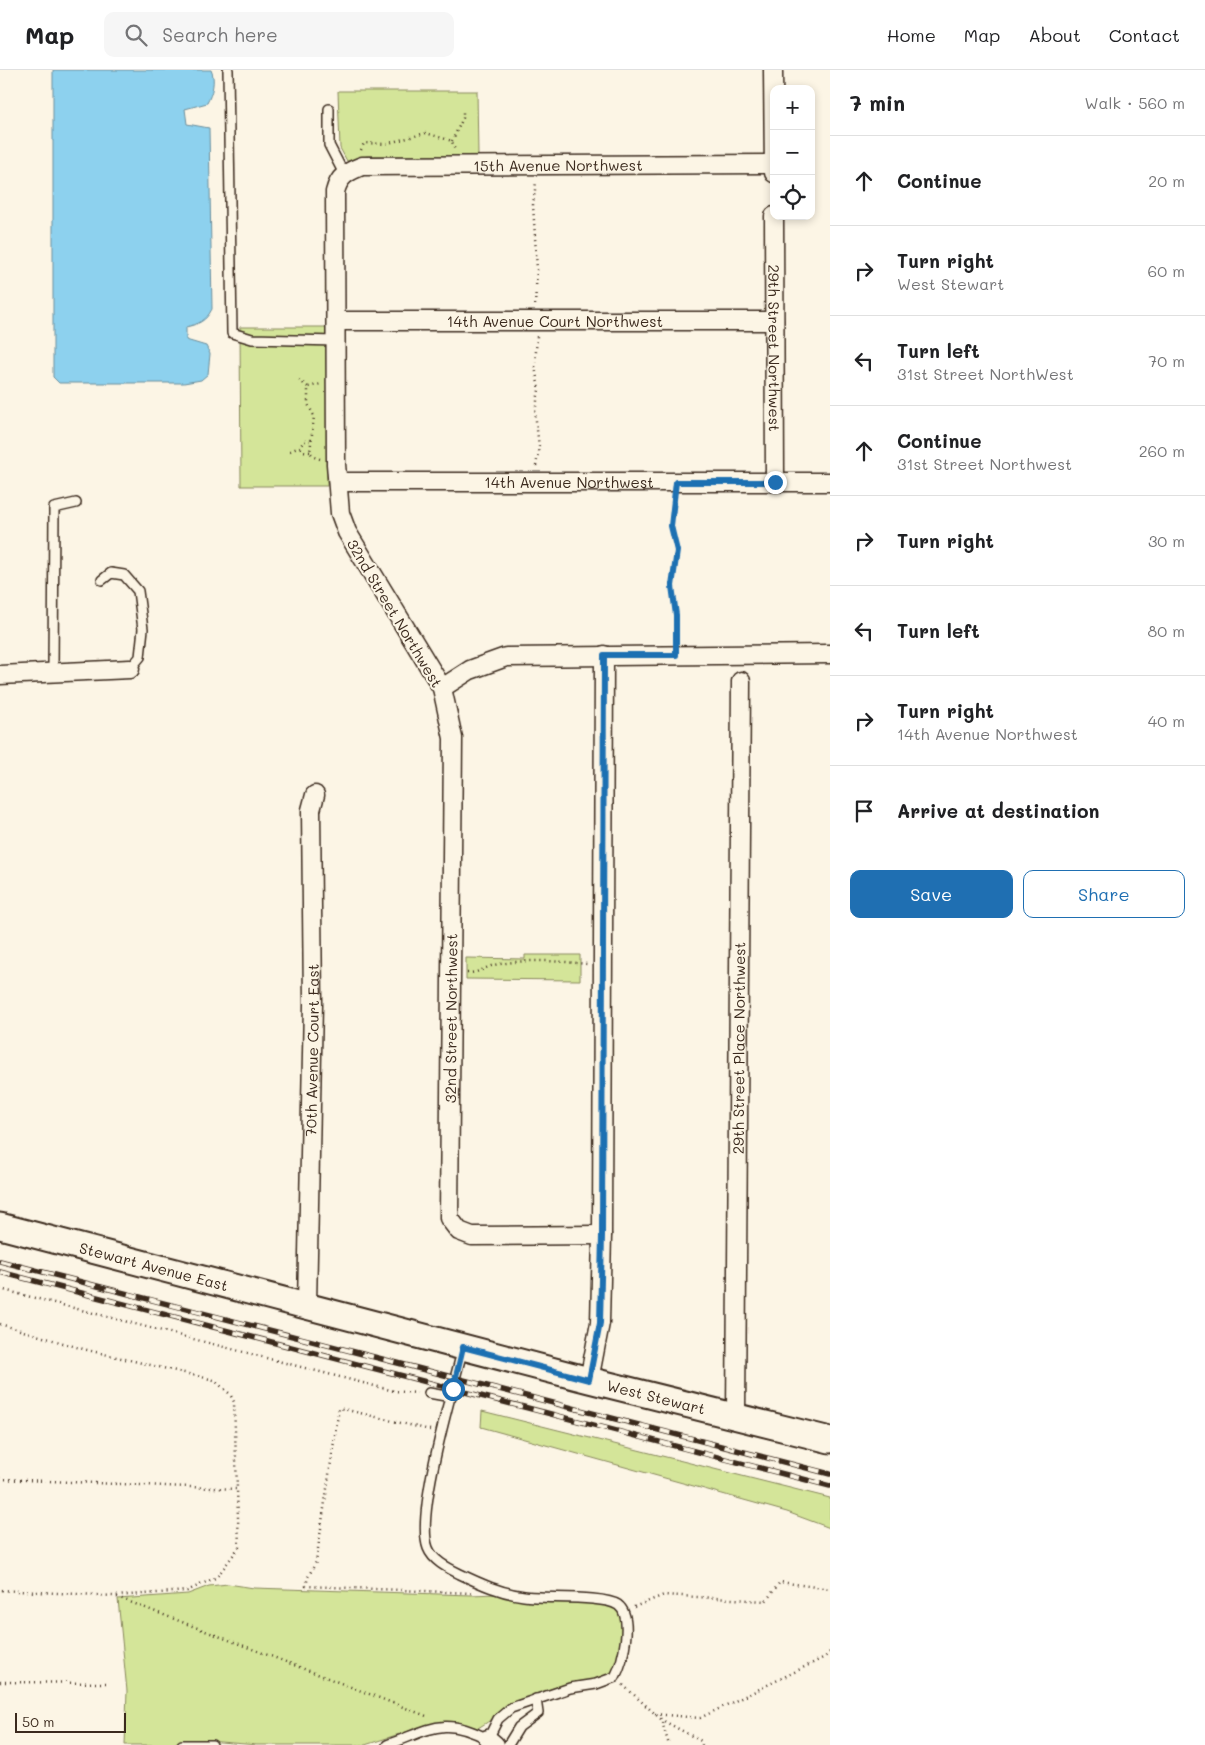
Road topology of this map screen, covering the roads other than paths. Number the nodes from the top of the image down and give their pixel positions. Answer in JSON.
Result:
{"nodes":[{"id":1,"x":228,"y":70,"type":"edge"},
{"id":2,"x":773,"y":70,"type":"edge"},
{"id":3,"x":329,"y":109,"type":"dead end"},
{"id":4,"x":774,"y":130,"type":"edge"},
{"id":5,"x":770,"y":164,"type":"edge"},
{"id":6,"x":344,"y":174,"type":"junction"},
{"id":7,"x":774,"y":220,"type":"edge"},
{"id":8,"x":774,"y":320,"type":"junction"},
{"id":9,"x":336,"y":321,"type":"junction"},
{"id":10,"x":336,"y":341,"type":"junction"},
{"id":11,"x":338,"y":482,"type":"junction"},
{"id":12,"x":775,"y":482,"type":"junction"},
{"id":13,"x":830,"y":482,"type":"edge"},
{"id":14,"x":76,"y":503,"type":"dead end"},
{"id":15,"x":102,"y":580,"type":"dead end"},
{"id":16,"x":830,"y":654,"type":"edge"},
{"id":17,"x":604,"y":655,"type":"junction"},
{"id":18,"x":130,"y":669,"type":"joint"},
{"id":19,"x":53,"y":672,"type":"junction"},
{"id":20,"x":0,"y":675,"type":"edge"},
{"id":21,"x":741,"y":681,"type":"dead end"},
{"id":22,"x":442,"y":688,"type":"junction"},
{"id":23,"x":315,"y":795,"type":"dead end"},
{"id":24,"x":0,"y":1226,"type":"edge"},
{"id":25,"x":602,"y":1235,"type":"junction"},
{"id":26,"x":307,"y":1305,"type":"junction"},
{"id":27,"x":463,"y":1347,"type":"junction"},
{"id":28,"x":589,"y":1380,"type":"junction"},
{"id":29,"x":429,"y":1393,"type":"road end"},
{"id":30,"x":451,"y":1397,"type":"junction"},
{"id":31,"x":736,"y":1416,"type":"junction"},
{"id":32,"x":830,"y":1440,"type":"edge"},
{"id":33,"x":536,"y":1699,"type":"junction"},
{"id":34,"x":491,"y":1742,"type":"edge"},
{"id":35,"x":182,"y":1745,"type":"edge"},
{"id":36,"x":212,"y":1745,"type":"edge"},
{"id":37,"x":387,"y":1745,"type":"edge"},
{"id":38,"x":508,"y":1745,"type":"edge"}],
"edges":[{"from":1,"to":10,"type":"lane"},
{"from":2,"to":4,"type":"street"},
{"from":3,"to":6,"type":"lane"},
{"from":5,"to":6,"type":"street","name":"15th Avenue Northwest"},
{"from":6,"to":9,"type":"street","name":"32nd Street Northwest"},
{"from":7,"to":8,"type":"street","name":"29th Street Northwest"},
{"from":8,"to":9,"type":"street","name":"14th Avenue Court Northwest"},
{"from":8,"to":12,"type":"street","name":"29th Street Northwest"},
{"from":9,"to":10,"type":"street","name":"32nd Street Northwest"},
{"from":10,"to":11,"type":"street","name":"32nd Street Northwest"},
{"from":11,"to":12,"type":"street","name":"14th Avenue Northwest"},
{"from":11,"to":22,"type":"street","name":"32nd Street Northwest"},
{"from":12,"to":13,"type":"street","name":"14th Avenue Northwest"},
{"from":14,"to":19,"type":"lane"},
{"from":15,"to":18,"type":"lane"},
{"from":16,"to":17,"type":"street"},
{"from":17,"to":22,"type":"street"},
{"from":17,"to":25,"type":"street"},
{"from":18,"to":19,"type":"street"},
{"from":19,"to":20,"type":"street"},
{"from":21,"to":31,"type":"street","name":"29th Street Place Northwest"},
{"from":22,"to":25,"type":"street","name":"32nd Street Northwest"},
{"from":23,"to":26,"type":"street","name":"70th Avenue Court East"},
{"from":24,"to":26,"type":"street","name":"Stewart Avenue East"},
{"from":25,"to":28,"type":"street"},
{"from":26,"to":27,"type":"street","name":"West Stewart"},
{"from":27,"to":28,"type":"street","name":"West Stewart"},
{"from":27,"to":30,"type":"lane"},
{"from":28,"to":31,"type":"street","name":"West Stewart"},
{"from":29,"to":30,"type":"lane"},
{"from":30,"to":33,"type":"lane"},
{"from":31,"to":32,"type":"street","name":"West Stewart"},
{"from":33,"to":34,"type":"lane"},
{"from":33,"to":38,"type":"lane"},
{"from":34,"to":37,"type":"lane"},
{"from":35,"to":36,"type":"lane"}]}
